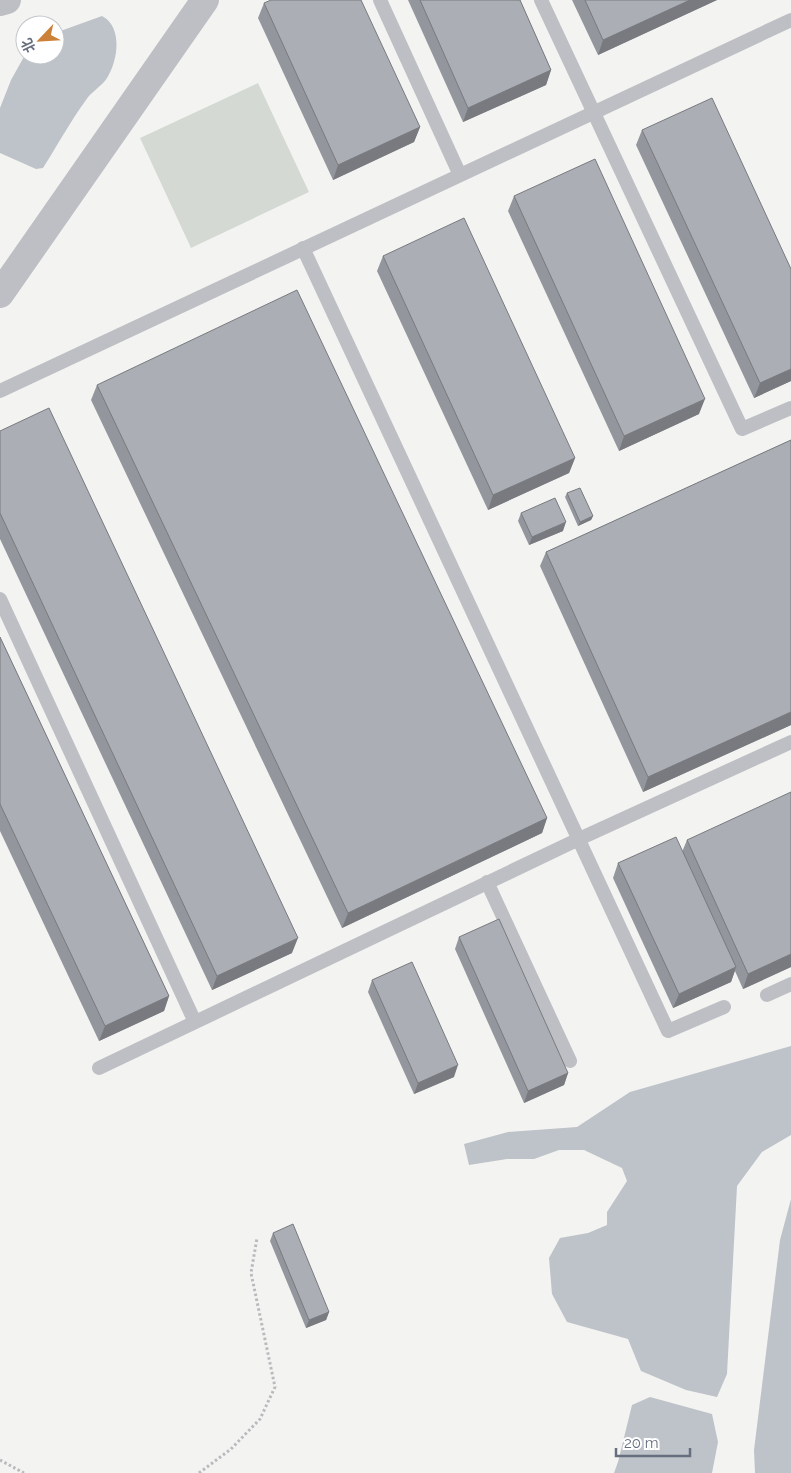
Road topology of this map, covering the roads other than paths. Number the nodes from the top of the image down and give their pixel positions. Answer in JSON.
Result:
{"nodes":[{"id":1,"x":6,"y":0,"type":"edge"},
{"id":2,"x":205,"y":0,"type":"edge"},
{"id":3,"x":380,"y":0,"type":"edge"},
{"id":4,"x":541,"y":0,"type":"edge"},
{"id":5,"x":0,"y":2,"type":"edge"},
{"id":6,"x":791,"y":20,"type":"edge"},
{"id":7,"x":592,"y":113,"type":"junction"},
{"id":8,"x":460,"y":175,"type":"junction"},
{"id":9,"x":303,"y":248,"type":"junction"},
{"id":10,"x":0,"y":294,"type":"edge"},
{"id":11,"x":0,"y":391,"type":"edge"},
{"id":12,"x":791,"y":408,"type":"edge"},
{"id":13,"x":0,"y":599,"type":"edge"},
{"id":14,"x":791,"y":742,"type":"edge"},
{"id":15,"x":579,"y":838,"type":"junction"},
{"id":16,"x":487,"y":882,"type":"junction"},
{"id":17,"x":791,"y":984,"type":"edge"},
{"id":18,"x":767,"y":995,"type":"dead end"},
{"id":19,"x":724,"y":1007,"type":"dead end"},
{"id":20,"x":194,"y":1020,"type":"junction"},
{"id":21,"x":570,"y":1061,"type":"dead end"},
{"id":22,"x":99,"y":1068,"type":"dead end"}],
"edges":[{"from":1,"to":5,"type":"street"},
{"from":2,"to":10,"type":"street"},
{"from":3,"to":8,"type":"lane"},
{"from":4,"to":7,"type":"lane"},
{"from":6,"to":7,"type":"lane"},
{"from":7,"to":8,"type":"lane"},
{"from":7,"to":12,"type":"lane"},
{"from":8,"to":9,"type":"lane"},
{"from":9,"to":11,"type":"lane"},
{"from":9,"to":15,"type":"lane"},
{"from":13,"to":20,"type":"lane"},
{"from":14,"to":15,"type":"lane"},
{"from":15,"to":16,"type":"lane"},
{"from":15,"to":19,"type":"lane"},
{"from":16,"to":20,"type":"lane"},
{"from":16,"to":21,"type":"lane"},
{"from":17,"to":18,"type":"lane"},
{"from":20,"to":22,"type":"lane"}]}
